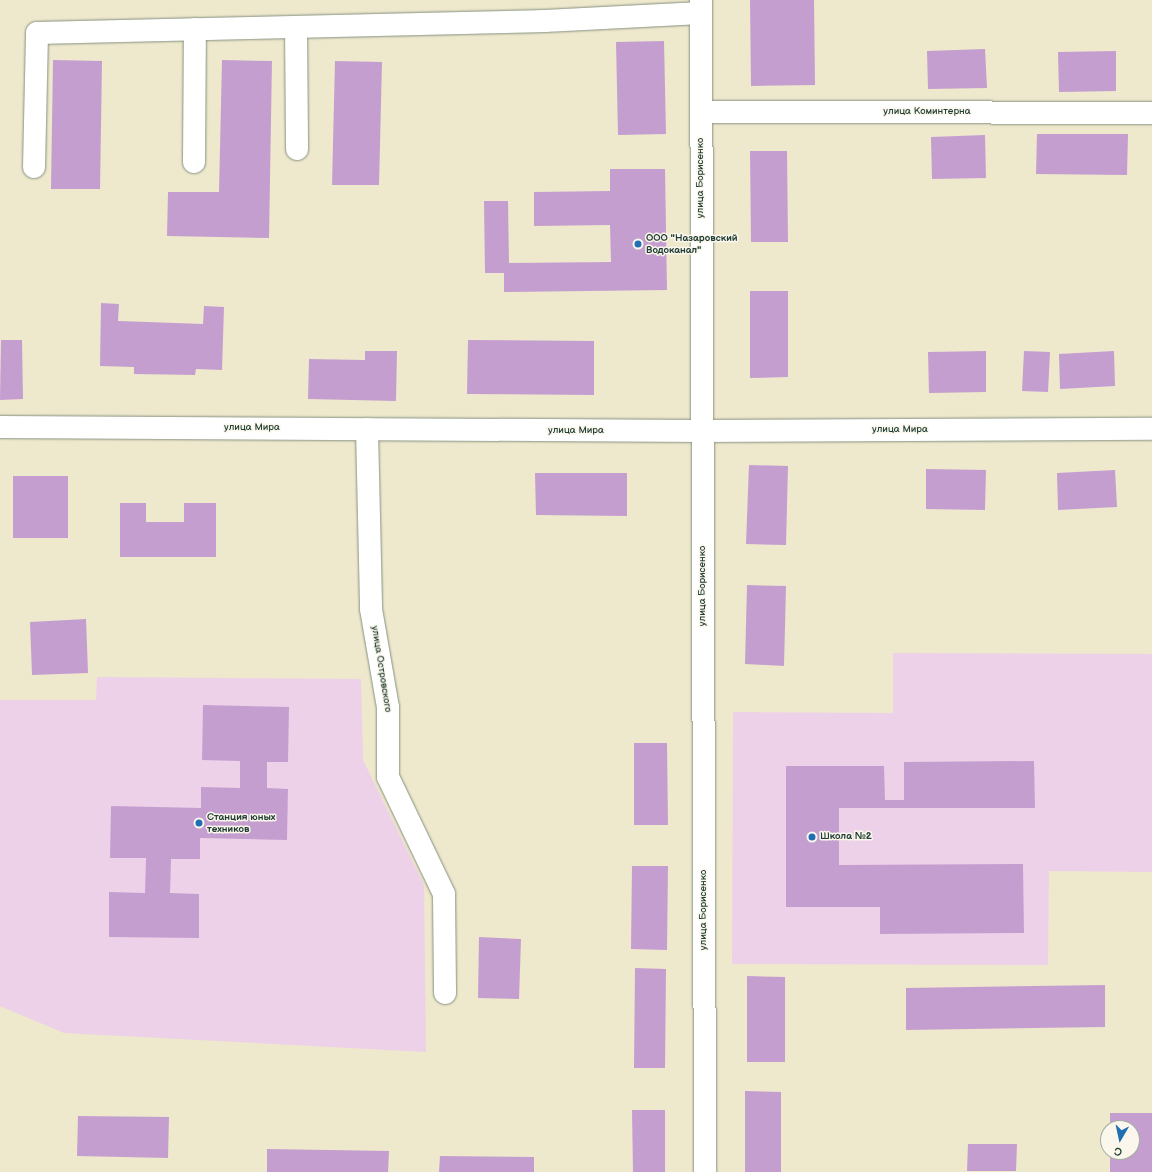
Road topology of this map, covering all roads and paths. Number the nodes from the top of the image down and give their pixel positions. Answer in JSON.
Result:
{"nodes":[{"id":1,"x":701,"y":6,"type":"edge"},
{"id":2,"x":296,"y":27,"type":"junction"},
{"id":3,"x":195,"y":29,"type":"junction"},
{"id":4,"x":701,"y":112,"type":"junction"},
{"id":5,"x":1152,"y":113,"type":"edge"},
{"id":6,"x":297,"y":149,"type":"dead end"},
{"id":7,"x":194,"y":162,"type":"dead end"},
{"id":8,"x":34,"y":167,"type":"dead end"},
{"id":9,"x":0,"y":426,"type":"edge"},
{"id":10,"x":367,"y":429,"type":"junction"},
{"id":11,"x":1152,"y":429,"type":"edge"},
{"id":12,"x":702,"y":432,"type":"junction"},
{"id":13,"x":445,"y":993,"type":"dead end"},
{"id":14,"x":705,"y":1172,"type":"edge"}],
"edges":[{"from":1,"to":2,"type":"street"},
{"from":1,"to":4,"type":"street","name":"улица Борисенко"},
{"from":2,"to":3,"type":"street"},
{"from":2,"to":6,"type":"street"},
{"from":3,"to":7,"type":"street"},
{"from":3,"to":8,"type":"street"},
{"from":4,"to":5,"type":"street","name":"улица Коминтерна"},
{"from":4,"to":12,"type":"street","name":"улица Борисенко"},
{"from":9,"to":10,"type":"street","name":"улица Мира"},
{"from":10,"to":12,"type":"street","name":"улица Мира"},
{"from":10,"to":13,"type":"street","name":"улица Островского"},
{"from":11,"to":12,"type":"street","name":"улица Мира"},
{"from":12,"to":14,"type":"street","name":"улица Борисенко"}]}
